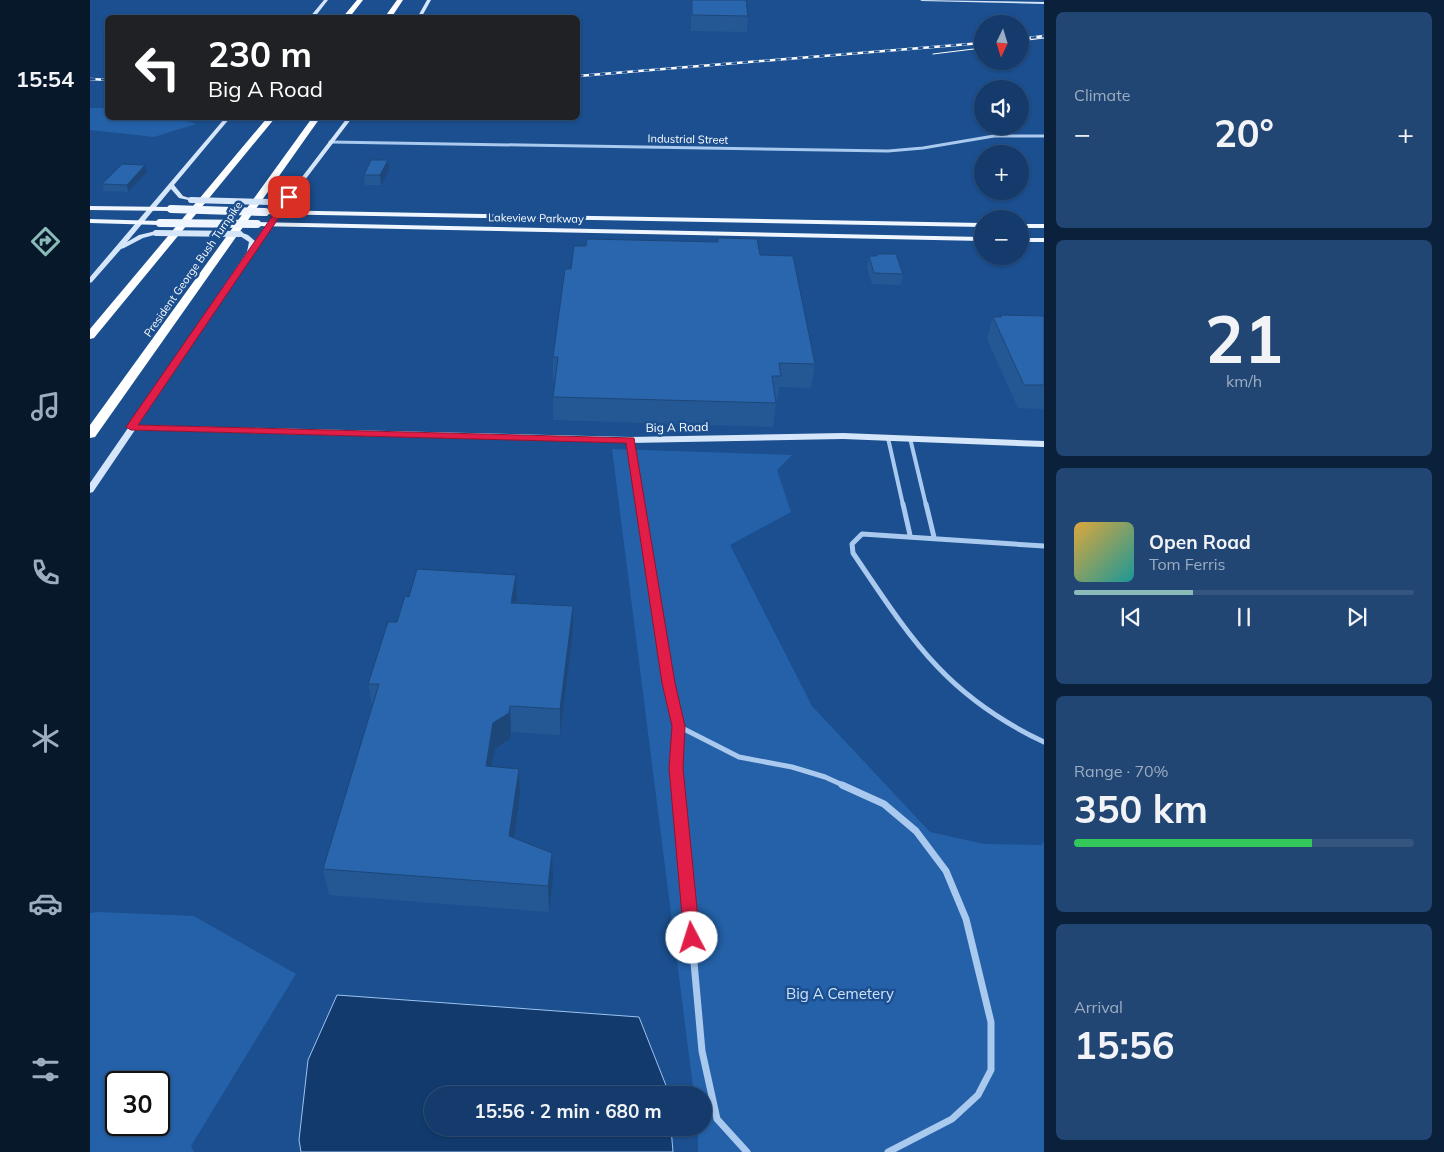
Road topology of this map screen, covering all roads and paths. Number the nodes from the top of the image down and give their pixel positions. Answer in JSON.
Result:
{"nodes":[{"id":1,"x":326,"y":0,"type":"edge"},
{"id":2,"x":360,"y":0,"type":"edge"},
{"id":3,"x":400,"y":0,"type":"edge"},
{"id":4,"x":429,"y":0,"type":"edge"},
{"id":5,"x":922,"y":0,"type":"edge"},
{"id":6,"x":950,"y":1,"type":"edge"},
{"id":7,"x":1044,"y":2,"type":"edge"},
{"id":8,"x":314,"y":15,"type":"edge"},
{"id":9,"x":344,"y":15,"type":"edge"},
{"id":10,"x":389,"y":15,"type":"edge"},
{"id":11,"x":421,"y":15,"type":"edge"},
{"id":12,"x":225,"y":120,"type":"edge"},
{"id":13,"x":269,"y":120,"type":"edge"},
{"id":14,"x":315,"y":120,"type":"edge"},
{"id":15,"x":347,"y":120,"type":"edge"},
{"id":16,"x":1044,"y":136,"type":"edge"},
{"id":17,"x":330,"y":142,"type":"junction"},
{"id":18,"x":170,"y":185,"type":"junction"},
{"id":19,"x":289,"y":197,"type":"junction"},
{"id":20,"x":90,"y":208,"type":"edge"},
{"id":21,"x":150,"y":209,"type":"junction"},
{"id":22,"x":278,"y":212,"type":"junction"},
{"id":23,"x":614,"y":218,"type":"junction"},
{"id":24,"x":90,"y":221,"type":"edge"},
{"id":25,"x":785,"y":221,"type":"junction"},
{"id":26,"x":140,"y":222,"type":"junction"},
{"id":27,"x":270,"y":224,"type":"junction"},
{"id":28,"x":974,"y":225,"type":"edge"},
{"id":29,"x":1029,"y":226,"type":"edge"},
{"id":30,"x":1044,"y":226,"type":"edge"},
{"id":31,"x":522,"y":229,"type":"junction"},
{"id":32,"x":788,"y":234,"type":"junction"},
{"id":33,"x":974,"y":239,"type":"edge"},
{"id":34,"x":1029,"y":240,"type":"edge"},
{"id":35,"x":1044,"y":240,"type":"edge"},
{"id":36,"x":116,"y":250,"type":"junction"},
{"id":37,"x":248,"y":257,"type":"junction"},
{"id":38,"x":90,"y":281,"type":"edge"},
{"id":39,"x":90,"y":336,"type":"edge"},
{"id":40,"x":131,"y":427,"type":"junction"},
{"id":41,"x":90,"y":434,"type":"edge"},
{"id":42,"x":888,"y":438,"type":"junction"},
{"id":43,"x":910,"y":438,"type":"junction"},
{"id":44,"x":630,"y":440,"type":"junction"},
{"id":45,"x":1044,"y":444,"type":"edge"},
{"id":46,"x":90,"y":490,"type":"edge"},
{"id":47,"x":910,"y":535,"type":"junction"},
{"id":48,"x":934,"y":537,"type":"junction"},
{"id":49,"x":1044,"y":546,"type":"edge"},
{"id":50,"x":678,"y":726,"type":"junction"},
{"id":51,"x":1044,"y":742,"type":"edge"},
{"id":52,"x":747,"y":1152,"type":"edge"},
{"id":53,"x":888,"y":1152,"type":"edge"}],
"edges":[{"from":1,"to":8,"type":"main road"},
{"from":2,"to":9,"type":"highway"},
{"from":3,"to":10,"type":"highway"},
{"from":4,"to":11,"type":"main road"},
{"from":5,"to":6,"type":"main road"},
{"from":6,"to":7,"type":"main road"},
{"from":12,"to":18,"type":"main road"},
{"from":13,"to":39,"type":"highway"},
{"from":14,"to":41,"type":"highway","name":"President George Bush Turnpike"},
{"from":15,"to":17,"type":"main road"},
{"from":16,"to":17,"type":"street","name":"Industrial Street"},
{"from":17,"to":19,"type":"main road"},
{"from":18,"to":19,"type":"main road","bridge":true},
{"from":18,"to":21,"type":"main road"},
{"from":19,"to":22,"type":"main road"},
{"from":20,"to":21,"type":"main road","name":"Lakeview Parkway"},
{"from":21,"to":22,"type":"main road","name":"Lakeview Parkway","bridge":true},
{"from":21,"to":26,"type":"main road"},
{"from":22,"to":23,"type":"main road","name":"Lakeview Parkway"},
{"from":22,"to":27,"type":"main road"},
{"from":23,"to":25,"type":"main road","name":"Lakeview Parkway"},
{"from":23,"to":31,"type":"main road"},
{"from":24,"to":26,"type":"main road","name":"Lakeview Parkway"},
{"from":25,"to":28,"type":"main road","name":"Lakeview Parkway"},
{"from":25,"to":32,"type":"main road"},
{"from":26,"to":27,"type":"main road","name":"Lakeview Parkway","bridge":true},
{"from":26,"to":36,"type":"main road"},
{"from":27,"to":31,"type":"main road","name":"Lakeview Parkway"},
{"from":27,"to":37,"type":"main road"},
{"from":29,"to":30,"type":"main road"},
{"from":31,"to":32,"type":"main road","name":"Lakeview Parkway"},
{"from":32,"to":33,"type":"main road","name":"Lakeview Parkway"},
{"from":34,"to":35,"type":"main road"},
{"from":36,"to":37,"type":"main road","bridge":true},
{"from":36,"to":38,"type":"main road"},
{"from":37,"to":40,"type":"main road"},
{"from":40,"to":44,"type":"main road","name":"Big A Road"},
{"from":40,"to":46,"type":"main road"},
{"from":42,"to":43,"type":"main road","name":"Big A Road"},
{"from":42,"to":44,"type":"main road","name":"Big A Road"},
{"from":42,"to":47,"type":"street"},
{"from":43,"to":45,"type":"main road","name":"Big A Road"},
{"from":43,"to":48,"type":"street"},
{"from":44,"to":50,"type":"street"},
{"from":47,"to":48,"type":"street"},
{"from":47,"to":51,"type":"street"},
{"from":48,"to":49,"type":"street"},
{"from":50,"to":52,"type":"street"},
{"from":50,"to":53,"type":"street"}]}
